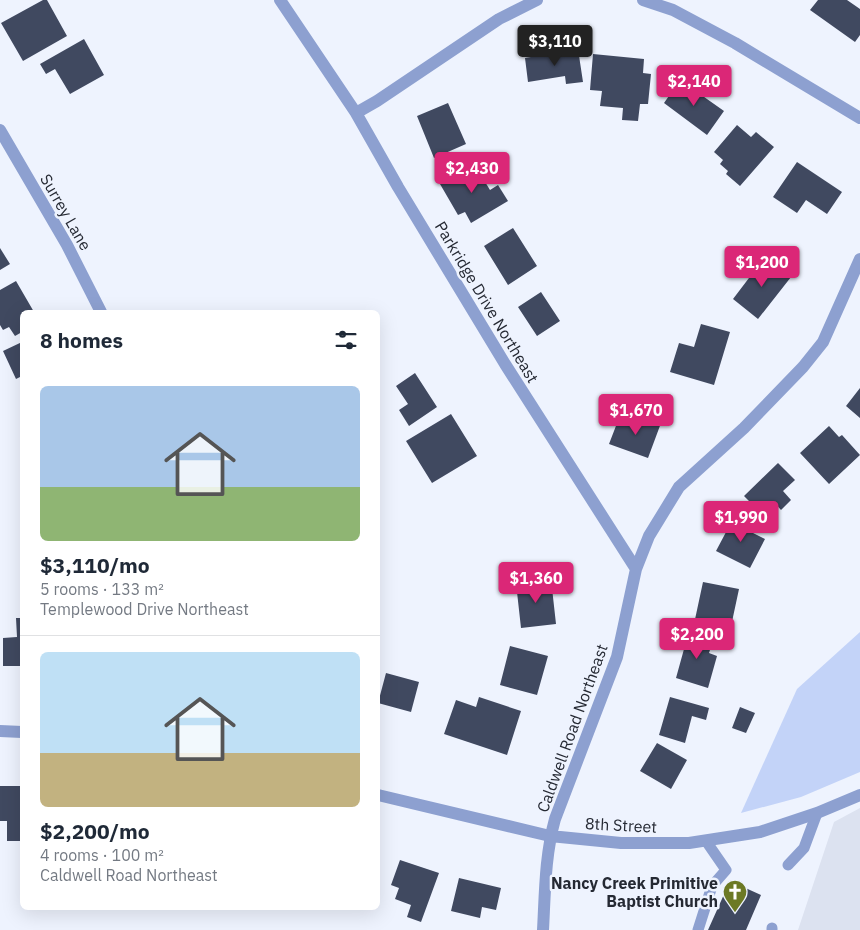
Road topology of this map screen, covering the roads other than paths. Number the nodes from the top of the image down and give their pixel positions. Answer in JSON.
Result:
{"nodes":[{"id":1,"x":280,"y":0,"type":"edge"},
{"id":2,"x":537,"y":0,"type":"edge"},
{"id":3,"x":643,"y":0,"type":"edge"},
{"id":4,"x":356,"y":112,"type":"junction"},
{"id":5,"x":860,"y":118,"type":"edge"},
{"id":6,"x":0,"y":130,"type":"edge"},
{"id":7,"x":860,"y":260,"type":"edge"},
{"id":8,"x":100,"y":310,"type":"edge"},
{"id":9,"x":636,"y":569,"type":"junction"},
{"id":10,"x":0,"y":731,"type":"edge"},
{"id":11,"x":20,"y":732,"type":"edge"},
{"id":12,"x":380,"y":795,"type":"edge"},
{"id":13,"x":860,"y":795,"type":"edge"},
{"id":14,"x":817,"y":813,"type":"junction"},
{"id":15,"x":550,"y":836,"type":"junction"},
{"id":16,"x":706,"y":841,"type":"junction"},
{"id":17,"x":788,"y":865,"type":"dead end"},
{"id":18,"x":543,"y":930,"type":"edge"},
{"id":19,"x":698,"y":930,"type":"edge"}],
"edges":[{"from":1,"to":4,"type":"street","name":"Parkridge Drive Northeast"},
{"from":2,"to":4,"type":"street"},
{"from":3,"to":5,"type":"street"},
{"from":4,"to":9,"type":"street","name":"Parkridge Drive Northeast"},
{"from":6,"to":8,"type":"street","name":"Surrey Lane"},
{"from":7,"to":9,"type":"street","name":"Caldwell Road Northeast"},
{"from":9,"to":15,"type":"street","name":"Caldwell Road Northeast"},
{"from":10,"to":11,"type":"street"},
{"from":12,"to":15,"type":"street","name":"8th Street"},
{"from":13,"to":14,"type":"street","name":"8th Street"},
{"from":14,"to":16,"type":"street","name":"8th Street"},
{"from":14,"to":17,"type":"lane"},
{"from":15,"to":16,"type":"street","name":"8th Street"},
{"from":15,"to":18,"type":"street","name":"Caldwell Road Northeast"},
{"from":16,"to":19,"type":"lane"}]}
